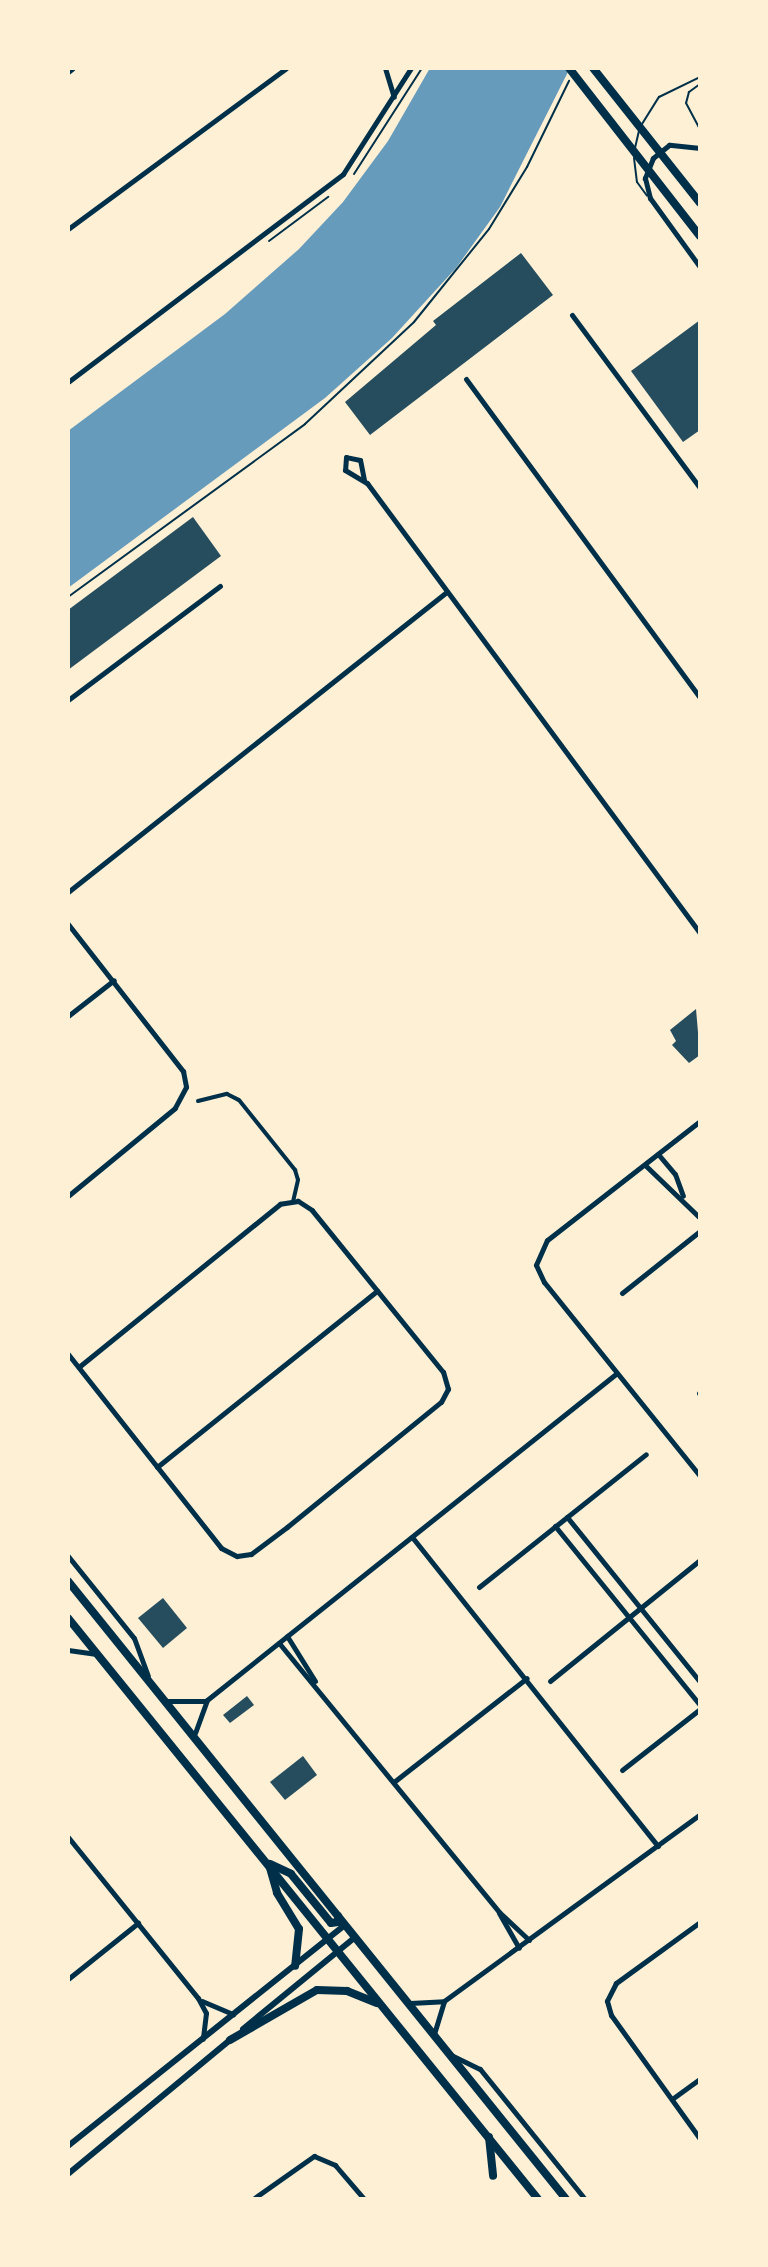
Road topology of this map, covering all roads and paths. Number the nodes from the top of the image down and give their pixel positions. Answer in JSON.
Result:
{"nodes":[{"id":1,"x":73,"y":68,"type":"edge"},
{"id":2,"x":286,"y":68,"type":"edge"},
{"id":3,"x":385,"y":68,"type":"edge"},
{"id":4,"x":411,"y":68,"type":"edge"},
{"id":5,"x":593,"y":68,"type":"edge"},
{"id":6,"x":68,"y":72,"type":"edge"},
{"id":7,"x":570,"y":73,"type":"edge"},
{"id":8,"x":700,"y":77,"type":"edge"},
{"id":9,"x":700,"y":84,"type":"edge"},
{"id":10,"x":394,"y":99,"type":"junction"},
{"id":11,"x":700,"y":129,"type":"edge"},
{"id":12,"x":700,"y":148,"type":"edge"},
{"id":13,"x":650,"y":198,"type":"junction"},
{"id":14,"x":700,"y":203,"type":"edge"},
{"id":15,"x":68,"y":229,"type":"edge"},
{"id":16,"x":700,"y":236,"type":"edge"},
{"id":17,"x":700,"y":267,"type":"edge"},
{"id":18,"x":572,"y":315,"type":"dead end"},
{"id":19,"x":466,"y":379,"type":"dead end"},
{"id":20,"x":68,"y":382,"type":"edge"},
{"id":21,"x":364,"y":480,"type":"junction"},
{"id":22,"x":700,"y":488,"type":"edge"},
{"id":23,"x":220,"y":586,"type":"dead end"},
{"id":24,"x":447,"y":592,"type":"junction"},
{"id":25,"x":68,"y":597,"type":"edge"},
{"id":26,"x":700,"y":698,"type":"edge"},
{"id":27,"x":68,"y":700,"type":"edge"},
{"id":28,"x":68,"y":892,"type":"edge"},
{"id":29,"x":68,"y":924,"type":"edge"},
{"id":30,"x":700,"y":933,"type":"edge"},
{"id":31,"x":114,"y":980,"type":"junction"},
{"id":32,"x":68,"y":1016,"type":"edge"},
{"id":33,"x":198,"y":1101,"type":"dead end"},
{"id":34,"x":700,"y":1121,"type":"edge"},
{"id":35,"x":658,"y":1154,"type":"junction"},
{"id":36,"x":645,"y":1165,"type":"junction"},
{"id":37,"x":68,"y":1196,"type":"edge"},
{"id":38,"x":683,"y":1196,"type":"junction"},
{"id":39,"x":293,"y":1201,"type":"junction"},
{"id":40,"x":700,"y":1218,"type":"edge"},
{"id":41,"x":700,"y":1231,"type":"edge"},
{"id":42,"x":377,"y":1291,"type":"junction"},
{"id":43,"x":622,"y":1293,"type":"dead end"},
{"id":44,"x":68,"y":1354,"type":"edge"},
{"id":45,"x":79,"y":1367,"type":"junction"},
{"id":46,"x":617,"y":1373,"type":"junction"},
{"id":47,"x":646,"y":1454,"type":"dead end"},
{"id":48,"x":157,"y":1467,"type":"junction"},
{"id":49,"x":700,"y":1476,"type":"edge"},
{"id":50,"x":567,"y":1517,"type":"junction"},
{"id":51,"x":555,"y":1526,"type":"junction"},
{"id":52,"x":412,"y":1537,"type":"junction"},
{"id":53,"x":68,"y":1556,"type":"edge"},
{"id":54,"x":700,"y":1560,"type":"edge"},
{"id":55,"x":68,"y":1581,"type":"edge"},
{"id":56,"x":479,"y":1587,"type":"dead end"},
{"id":57,"x":641,"y":1607,"type":"junction"},
{"id":58,"x":629,"y":1617,"type":"junction"},
{"id":59,"x":68,"y":1618,"type":"edge"},
{"id":60,"x":287,"y":1636,"type":"junction"},
{"id":61,"x":279,"y":1643,"type":"junction"},
{"id":62,"x":68,"y":1650,"type":"edge"},
{"id":63,"x":99,"y":1655,"type":"junction"},
{"id":64,"x":148,"y":1677,"type":"junction"},
{"id":65,"x":527,"y":1678,"type":"junction"},
{"id":66,"x":550,"y":1681,"type":"dead end"},
{"id":67,"x":315,"y":1682,"type":"junction"},
{"id":68,"x":700,"y":1682,"type":"edge"},
{"id":69,"x":207,"y":1700,"type":"junction"},
{"id":70,"x":167,"y":1701,"type":"junction"},
{"id":71,"x":700,"y":1707,"type":"edge"},
{"id":72,"x":195,"y":1733,"type":"junction"},
{"id":73,"x":622,"y":1770,"type":"dead end"},
{"id":74,"x":395,"y":1781,"type":"junction"},
{"id":75,"x":700,"y":1814,"type":"edge"},
{"id":76,"x":68,"y":1837,"type":"edge"},
{"id":77,"x":658,"y":1846,"type":"junction"},
{"id":78,"x":269,"y":1864,"type":"junction"},
{"id":79,"x":499,"y":1912,"type":"junction"},
{"id":80,"x":338,"y":1916,"type":"junction"},
{"id":81,"x":700,"y":1922,"type":"edge"},
{"id":82,"x":138,"y":1923,"type":"junction"},
{"id":83,"x":345,"y":1925,"type":"junction"},
{"id":84,"x":354,"y":1938,"type":"junction"},
{"id":85,"x":327,"y":1940,"type":"junction"},
{"id":86,"x":529,"y":1940,"type":"junction"},
{"id":87,"x":519,"y":1948,"type":"junction"},
{"id":88,"x":337,"y":1952,"type":"junction"},
{"id":89,"x":295,"y":1966,"type":"junction"},
{"id":90,"x":68,"y":1979,"type":"edge"},
{"id":91,"x":198,"y":1998,"type":"junction"},
{"id":92,"x":444,"y":2001,"type":"junction"},
{"id":93,"x":405,"y":2002,"type":"junction"},
{"id":94,"x":383,"y":2007,"type":"junction"},
{"id":95,"x":235,"y":2014,"type":"junction"},
{"id":96,"x":203,"y":2039,"type":"junction"},
{"id":97,"x":433,"y":2039,"type":"junction"},
{"id":98,"x":230,"y":2040,"type":"junction"},
{"id":99,"x":447,"y":2054,"type":"junction"},
{"id":100,"x":700,"y":2079,"type":"edge"},
{"id":101,"x":672,"y":2099,"type":"junction"},
{"id":102,"x":488,"y":2136,"type":"junction"},
{"id":103,"x":700,"y":2139,"type":"edge"},
{"id":104,"x":68,"y":2146,"type":"edge"},
{"id":105,"x":68,"y":2174,"type":"edge"},
{"id":106,"x":493,"y":2176,"type":"dead end"},
{"id":107,"x":253,"y":2199,"type":"edge"},
{"id":108,"x":364,"y":2199,"type":"edge"},
{"id":109,"x":538,"y":2199,"type":"edge"},
{"id":110,"x":566,"y":2199,"type":"edge"},
{"id":111,"x":585,"y":2199,"type":"edge"}],
"edges":[{"from":1,"to":6,"type":"street"},
{"from":2,"to":15,"type":"street"},
{"from":3,"to":10,"type":"street"},
{"from":4,"to":10,"type":"street"},
{"from":5,"to":14,"type":"main road"},
{"from":7,"to":16,"type":"main road"},
{"from":7,"to":25,"type":"path"},
{"from":8,"to":13,"type":"lane"},
{"from":9,"to":11,"type":"lane"},
{"from":10,"to":20,"type":"street"},
{"from":12,"to":13,"type":"street"},
{"from":13,"to":17,"type":"street"},
{"from":18,"to":22,"type":"street"},
{"from":19,"to":26,"type":"street"},
{"from":21,"to":21,"type":"street"},
{"from":21,"to":24,"type":"street"},
{"from":23,"to":27,"type":"street"},
{"from":24,"to":28,"type":"street"},
{"from":24,"to":30,"type":"street"},
{"from":29,"to":31,"type":"street"},
{"from":31,"to":32,"type":"street"},
{"from":31,"to":37,"type":"street"},
{"from":33,"to":39,"type":"street"},
{"from":34,"to":35,"type":"street"},
{"from":35,"to":36,"type":"street"},
{"from":35,"to":38,"type":"street"},
{"from":36,"to":38,"type":"street"},
{"from":36,"to":46,"type":"street"},
{"from":38,"to":40,"type":"street"},
{"from":39,"to":42,"type":"street"},
{"from":39,"to":45,"type":"street"},
{"from":41,"to":43,"type":"street"},
{"from":42,"to":48,"type":"street"},
{"from":42,"to":48,"type":"street"},
{"from":44,"to":45,"type":"street"},
{"from":45,"to":48,"type":"street"},
{"from":46,"to":49,"type":"street"},
{"from":46,"to":52,"type":"street"},
{"from":47,"to":50,"type":"street"},
{"from":50,"to":51,"type":"street"},
{"from":50,"to":57,"type":"street"},
{"from":51,"to":56,"type":"street"},
{"from":51,"to":58,"type":"street"},
{"from":52,"to":60,"type":"street"},
{"from":52,"to":65,"type":"street"},
{"from":53,"to":64,"type":"street"},
{"from":54,"to":57,"type":"street"},
{"from":55,"to":64,"type":"main road"},
{"from":57,"to":58,"type":"street"},
{"from":57,"to":68,"type":"street"},
{"from":58,"to":66,"type":"street"},
{"from":58,"to":71,"type":"street"},
{"from":59,"to":63,"type":"main road"},
{"from":60,"to":61,"type":"street"},
{"from":60,"to":67,"type":"street"},
{"from":61,"to":67,"type":"street"},
{"from":61,"to":69,"type":"street"},
{"from":62,"to":63,"type":"street"},
{"from":63,"to":78,"type":"main road"},
{"from":64,"to":70,"type":"main road"},
{"from":65,"to":74,"type":"street"},
{"from":65,"to":77,"type":"street"},
{"from":67,"to":74,"type":"street"},
{"from":69,"to":70,"type":"street"},
{"from":69,"to":72,"type":"street"},
{"from":70,"to":72,"type":"main road"},
{"from":71,"to":73,"type":"street"},
{"from":72,"to":80,"type":"main road"},
{"from":74,"to":79,"type":"street"},
{"from":75,"to":77,"type":"street"},
{"from":76,"to":82,"type":"street"},
{"from":77,"to":86,"type":"street"},
{"from":78,"to":80,"type":"main road"},
{"from":78,"to":85,"type":"main road"},
{"from":78,"to":89,"type":"main road"},
{"from":79,"to":86,"type":"street"},
{"from":79,"to":87,"type":"street"},
{"from":80,"to":83,"type":"main road"},
{"from":81,"to":101,"type":"street"},
{"from":82,"to":90,"type":"street"},
{"from":82,"to":91,"type":"street"},
{"from":83,"to":84,"type":"main road"},
{"from":83,"to":85,"type":"street"},
{"from":84,"to":88,"type":"street"},
{"from":84,"to":93,"type":"main road"},
{"from":85,"to":88,"type":"main road"},
{"from":85,"to":89,"type":"street"},
{"from":86,"to":87,"type":"street"},
{"from":87,"to":92,"type":"street"},
{"from":88,"to":94,"type":"main road"},
{"from":88,"to":98,"type":"street"},
{"from":89,"to":95,"type":"street"},
{"from":91,"to":95,"type":"street"},
{"from":91,"to":96,"type":"street"},
{"from":92,"to":93,"type":"street"},
{"from":92,"to":97,"type":"street"},
{"from":93,"to":97,"type":"main road"},
{"from":94,"to":98,"type":"main road"},
{"from":94,"to":102,"type":"main road"},
{"from":95,"to":96,"type":"street"},
{"from":96,"to":104,"type":"street"},
{"from":97,"to":99,"type":"main road"},
{"from":98,"to":105,"type":"street"},
{"from":99,"to":110,"type":"main road"},
{"from":99,"to":111,"type":"street"},
{"from":100,"to":101,"type":"street"},
{"from":101,"to":103,"type":"street"},
{"from":102,"to":106,"type":"main road"},
{"from":102,"to":109,"type":"main road"},
{"from":107,"to":108,"type":"street"}]}
